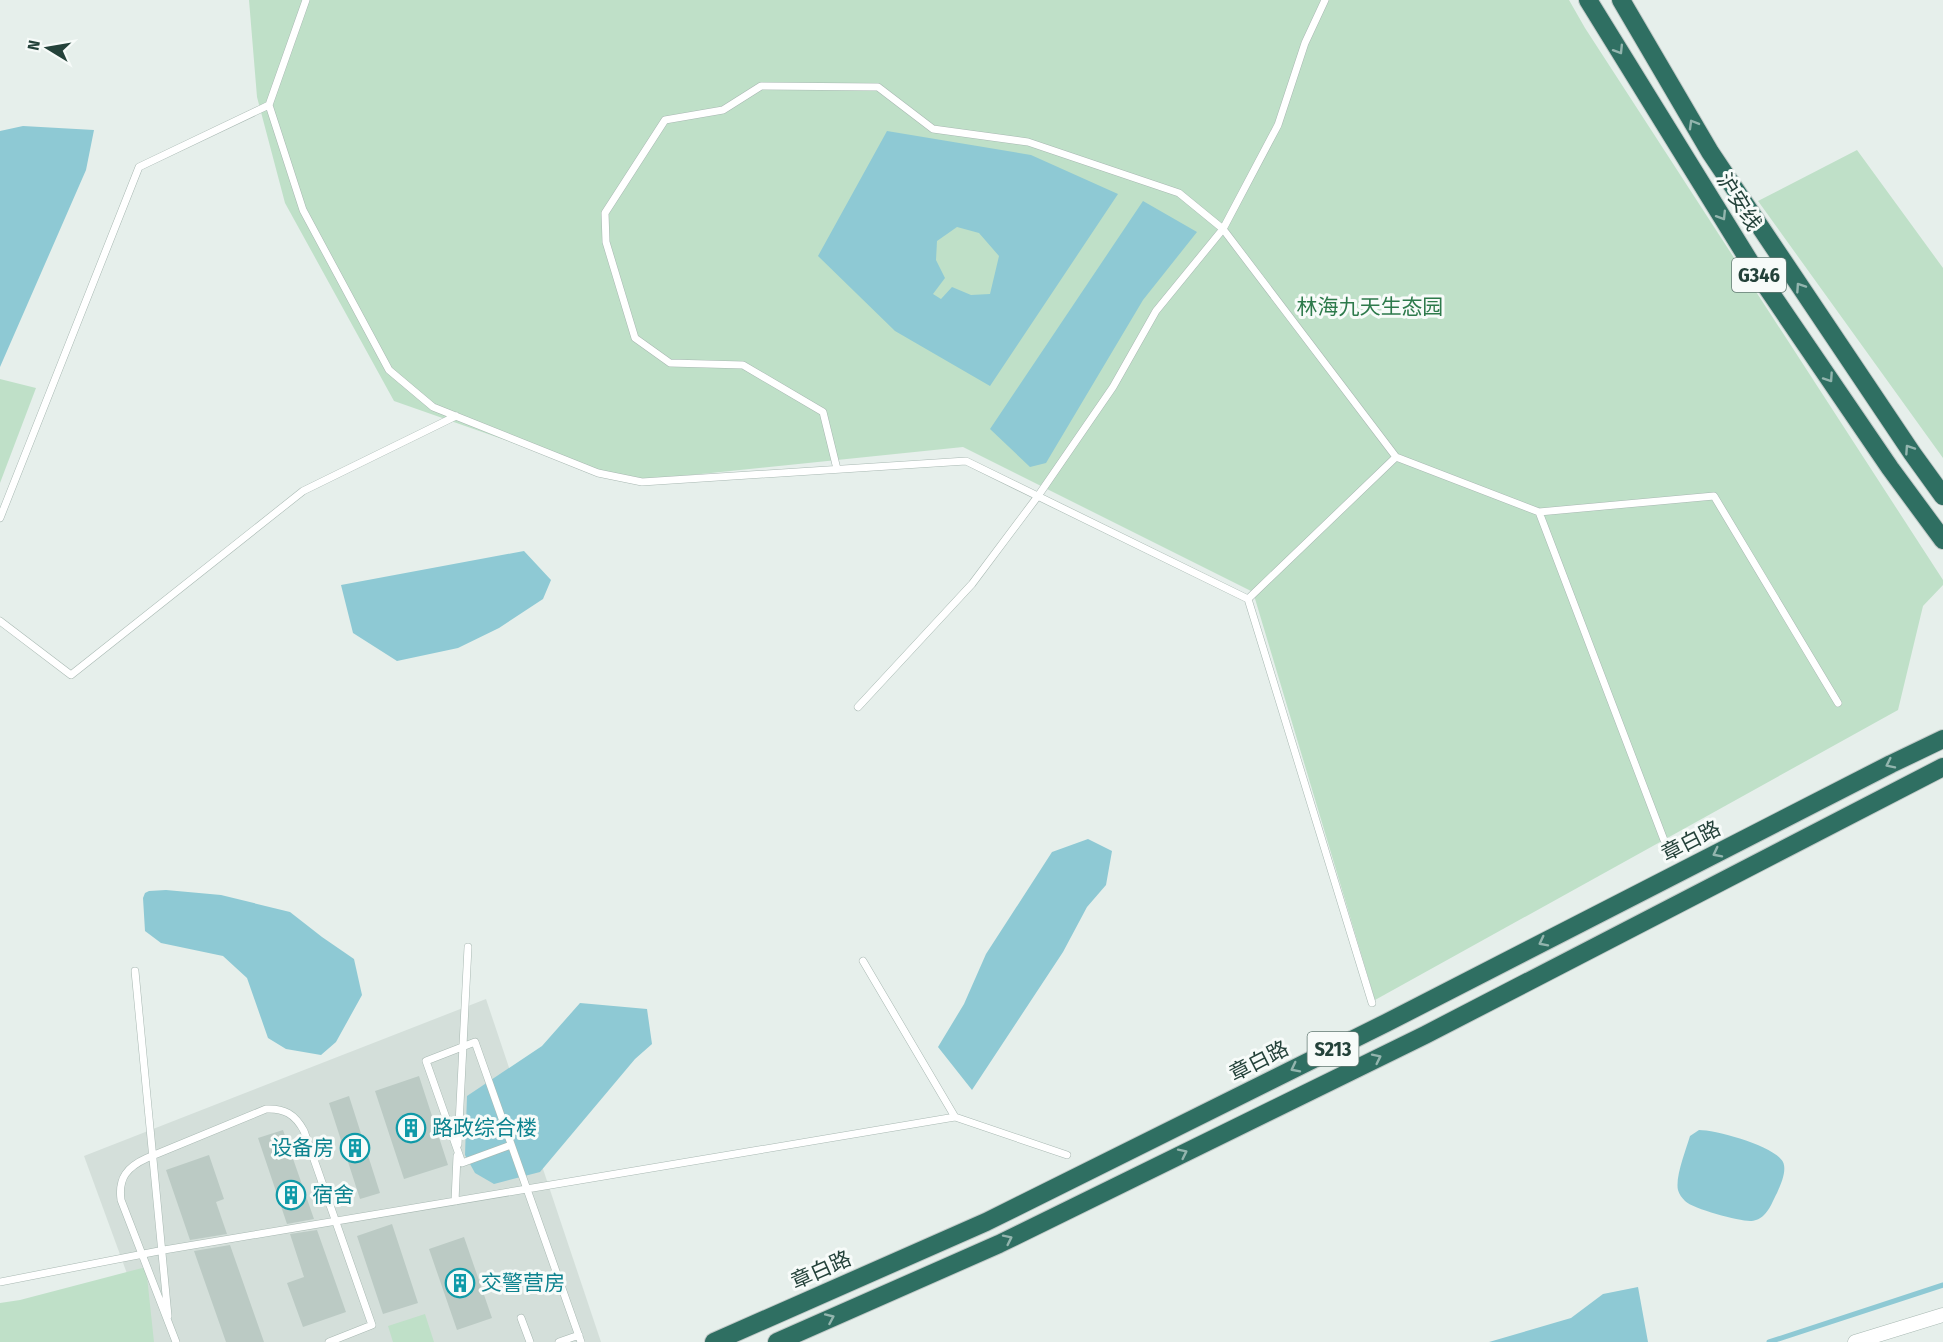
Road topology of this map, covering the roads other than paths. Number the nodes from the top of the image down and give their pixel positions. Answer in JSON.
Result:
{"nodes":[{"id":1,"x":306,"y":0,"type":"edge"},
{"id":2,"x":1325,"y":0,"type":"edge"},
{"id":3,"x":1588,"y":0,"type":"edge"},
{"id":4,"x":1621,"y":0,"type":"edge"},
{"id":5,"x":269,"y":105,"type":"junction"},
{"id":6,"x":1223,"y":229,"type":"junction"},
{"id":7,"x":456,"y":416,"type":"junction"},
{"id":8,"x":1395,"y":457,"type":"junction"},
{"id":9,"x":837,"y":469,"type":"junction"},
{"id":10,"x":1038,"y":496,"type":"junction"},
{"id":11,"x":1943,"y":496,"type":"edge"},
{"id":12,"x":1539,"y":512,"type":"junction"},
{"id":13,"x":0,"y":518,"type":"edge"},
{"id":14,"x":1943,"y":540,"type":"edge"},
{"id":15,"x":1248,"y":599,"type":"junction"},
{"id":16,"x":0,"y":621,"type":"edge"},
{"id":17,"x":1838,"y":703,"type":"dead end"},
{"id":18,"x":858,"y":707,"type":"dead end"},
{"id":19,"x":1943,"y":726,"type":"edge"},
{"id":20,"x":1943,"y":739,"type":"edge"},
{"id":21,"x":1918,"y":750,"type":"junction"},
{"id":22,"x":1943,"y":767,"type":"edge"},
{"id":23,"x":1943,"y":772,"type":"edge"},
{"id":24,"x":1921,"y":780,"type":"junction"},
{"id":25,"x":1664,"y":840,"type":"dead end"},
{"id":26,"x":468,"y":947,"type":"dead end"},
{"id":27,"x":862,"y":961,"type":"dead end"},
{"id":28,"x":135,"y":971,"type":"dead end"},
{"id":29,"x":1372,"y":1003,"type":"dead end"},
{"id":30,"x":955,"y":1117,"type":"junction"},
{"id":31,"x":511,"y":1145,"type":"junction"},
{"id":32,"x":1067,"y":1155,"type":"dead end"},
{"id":33,"x":455,"y":1201,"type":"junction"},
{"id":34,"x":162,"y":1251,"type":"junction"},
{"id":35,"x":0,"y":1282,"type":"edge"},
{"id":36,"x":1943,"y":1315,"type":"edge"},
{"id":37,"x":521,"y":1318,"type":"dead end"},
{"id":38,"x":580,"y":1338,"type":"edge"},
{"id":39,"x":349,"y":1339,"type":"edge"},
{"id":40,"x":171,"y":1342,"type":"edge"},
{"id":41,"x":176,"y":1342,"type":"edge"},
{"id":42,"x":329,"y":1342,"type":"edge"},
{"id":43,"x":530,"y":1342,"type":"edge"},
{"id":44,"x":559,"y":1342,"type":"edge"},
{"id":45,"x":714,"y":1342,"type":"edge"},
{"id":46,"x":777,"y":1342,"type":"edge"},
{"id":47,"x":1855,"y":1342,"type":"edge"}],
"edges":[{"from":1,"to":5,"type":"lane"},
{"from":2,"to":6,"type":"lane"},
{"from":3,"to":14,"type":"highway","name":"沪安线","number":"G346","one_way":true},
{"from":11,"to":4,"type":"highway","name":"沪安线","number":"G346","one_way":true},
{"from":5,"to":7,"type":"lane"},
{"from":5,"to":13,"type":"lane"},
{"from":6,"to":8,"type":"lane"},
{"from":6,"to":9,"type":"lane"},
{"from":6,"to":10,"type":"lane"},
{"from":7,"to":9,"type":"lane"},
{"from":7,"to":16,"type":"lane"},
{"from":8,"to":12,"type":"lane"},
{"from":8,"to":15,"type":"lane"},
{"from":9,"to":10,"type":"lane"},
{"from":10,"to":15,"type":"lane"},
{"from":10,"to":18,"type":"lane"},
{"from":12,"to":17,"type":"lane"},
{"from":12,"to":25,"type":"lane"},
{"from":15,"to":29,"type":"lane"},
{"from":19,"to":21,"type":"highway"},
{"from":20,"to":21,"type":"highway","name":"章白路","number":"S213"},
{"from":21,"to":45,"type":"highway","name":"章白路","number":"S213","one_way":true},
{"from":22,"to":24,"type":"highway","number":"S213"},
{"from":23,"to":24,"type":"highway"},
{"from":46,"to":24,"type":"highway","number":"S213","one_way":true},
{"from":26,"to":33,"type":"lane"},
{"from":27,"to":30,"type":"lane"},
{"from":28,"to":34,"type":"lane"},
{"from":30,"to":32,"type":"lane"},
{"from":30,"to":33,"type":"lane"},
{"from":31,"to":31,"type":"lane"},
{"from":31,"to":38,"type":"lane"},
{"from":33,"to":34,"type":"lane"},
{"from":34,"to":35,"type":"lane"},
{"from":34,"to":40,"type":"lane"},
{"from":36,"to":47,"type":"street"},
{"from":37,"to":43,"type":"lane"},
{"from":38,"to":44,"type":"lane"},
{"from":39,"to":41,"type":"lane"},
{"from":39,"to":42,"type":"lane"}]}
